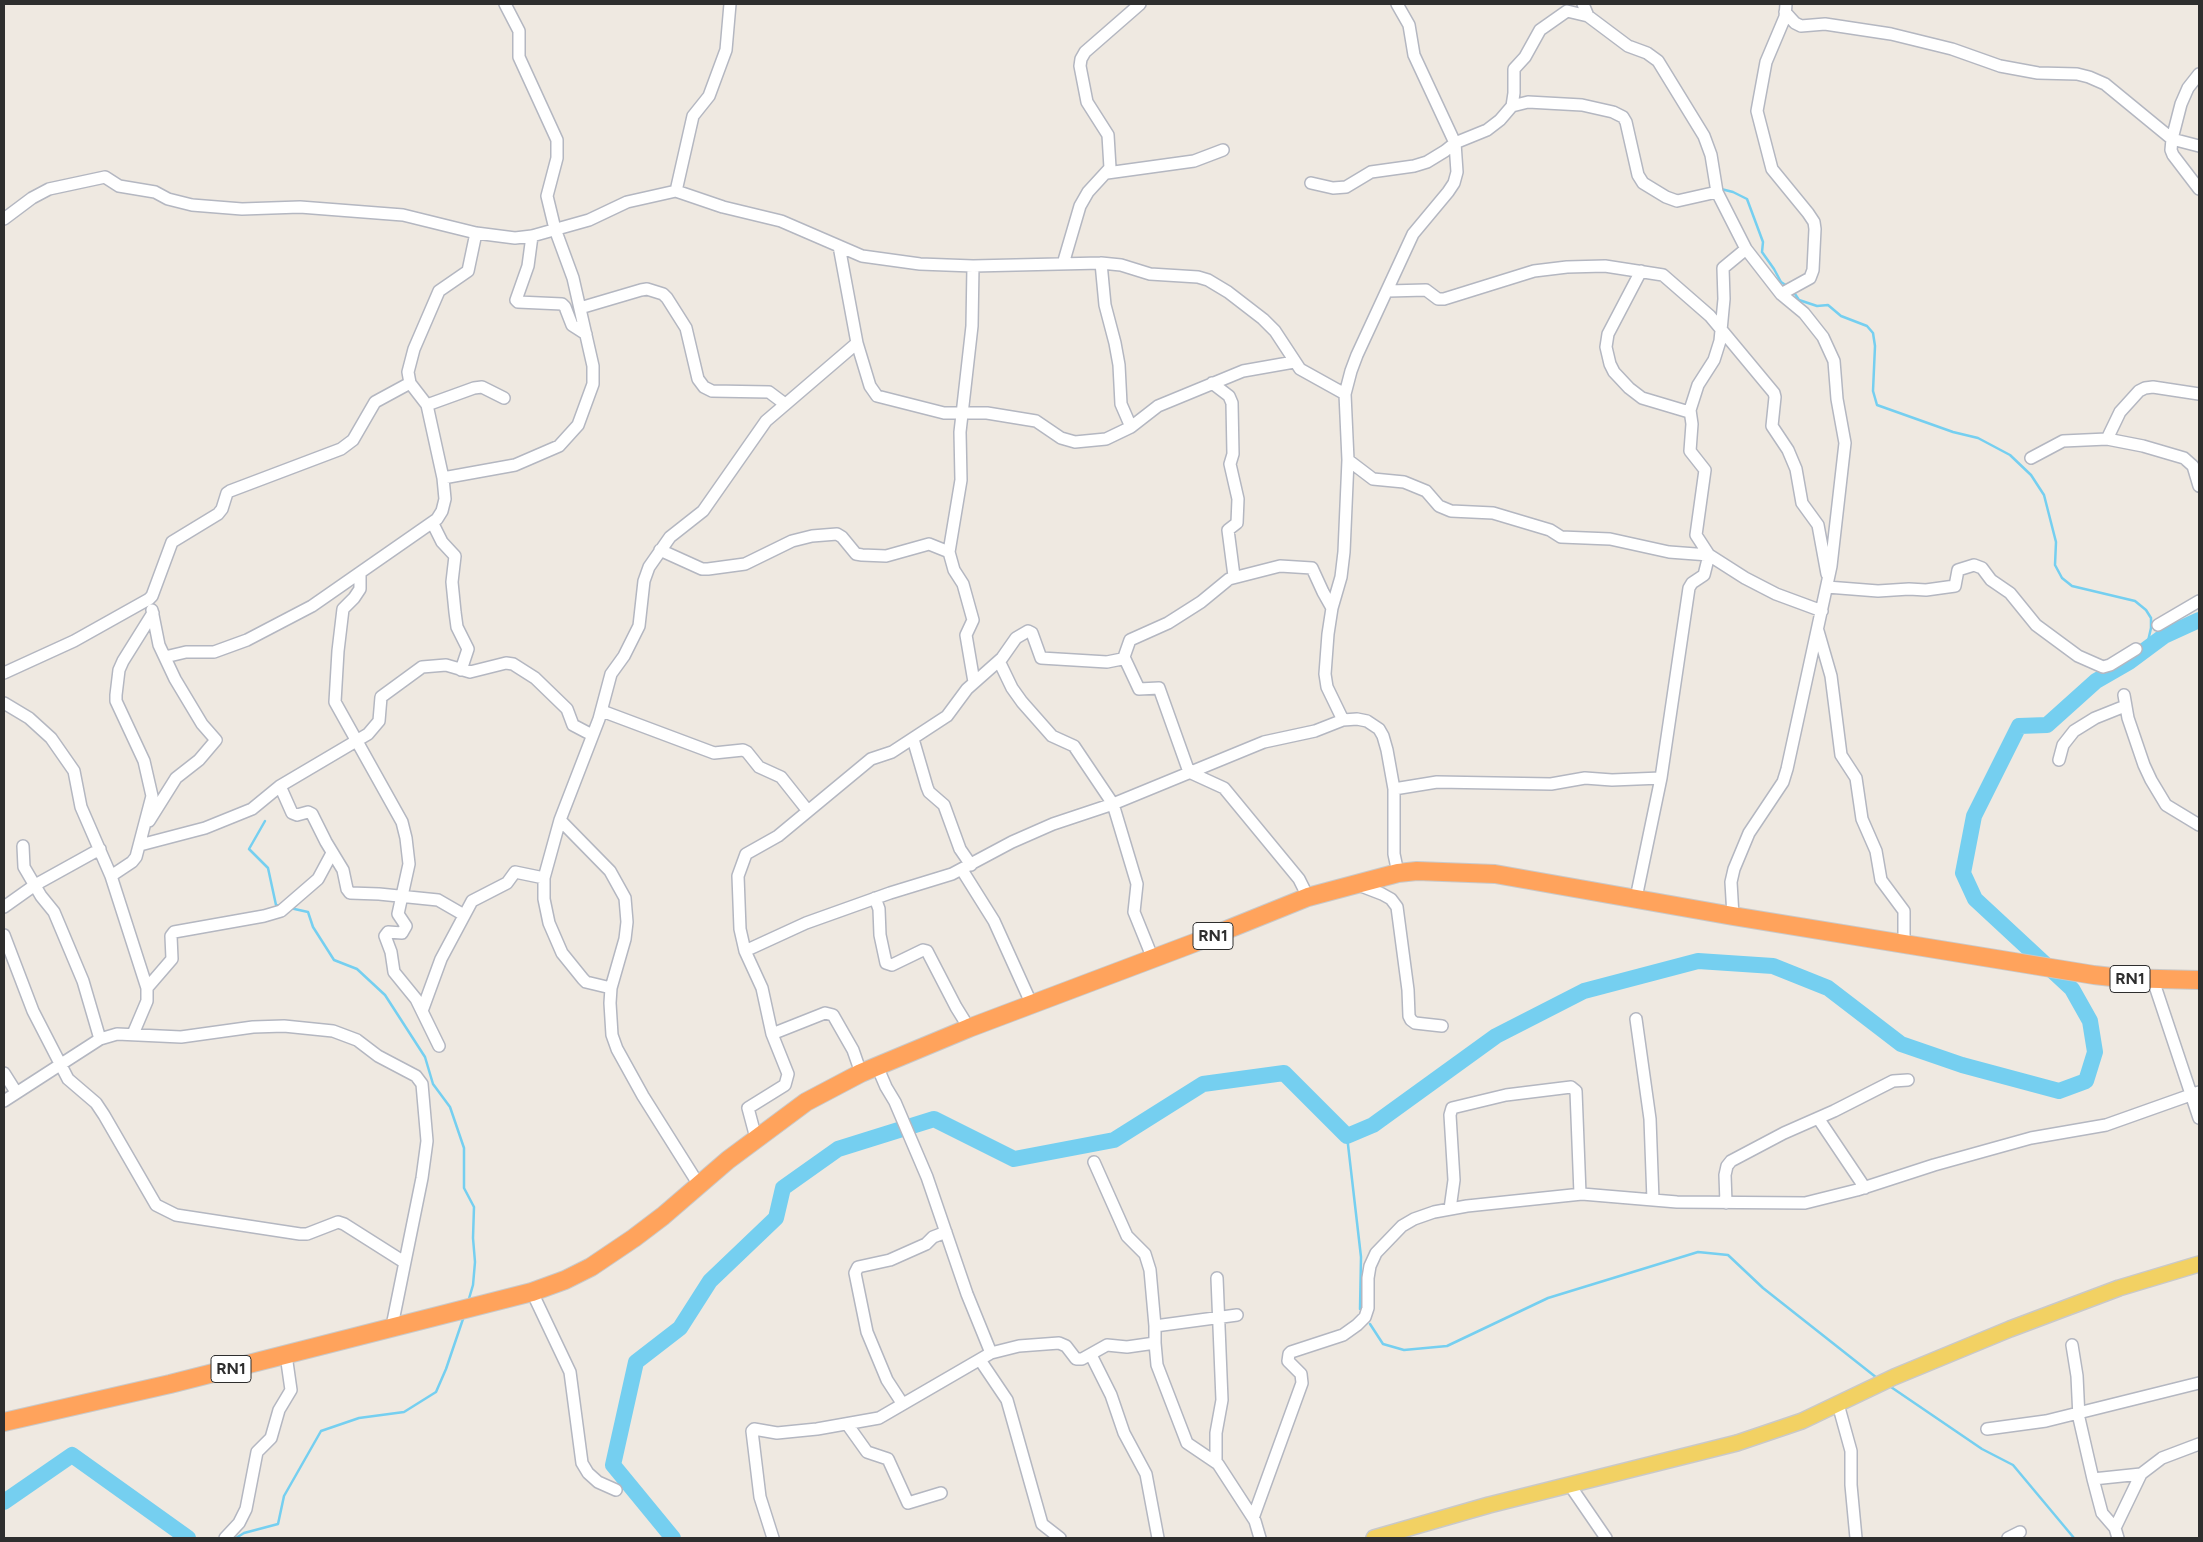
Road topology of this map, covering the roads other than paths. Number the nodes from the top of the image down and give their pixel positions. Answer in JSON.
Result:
{"nodes":[{"id":1,"x":505,"y":4,"type":"edge"},
{"id":2,"x":730,"y":4,"type":"edge"},
{"id":3,"x":1140,"y":4,"type":"edge"},
{"id":4,"x":1397,"y":4,"type":"edge"},
{"id":5,"x":1583,"y":4,"type":"edge"},
{"id":6,"x":1786,"y":8,"type":"edge"},
{"id":7,"x":1588,"y":16,"type":"junction"},
{"id":8,"x":2199,"y":74,"type":"edge"},
{"id":9,"x":1512,"y":106,"type":"junction"},
{"id":10,"x":2172,"y":139,"type":"junction"},
{"id":11,"x":1455,"y":142,"type":"junction"},
{"id":12,"x":2199,"y":146,"type":"edge"},
{"id":13,"x":1223,"y":150,"type":"dead end"},
{"id":14,"x":1106,"y":173,"type":"junction"},
{"id":15,"x":1310,"y":183,"type":"dead end"},
{"id":16,"x":2199,"y":190,"type":"edge"},
{"id":17,"x":676,"y":191,"type":"junction"},
{"id":18,"x":1717,"y":192,"type":"junction"},
{"id":19,"x":4,"y":219,"type":"edge"},
{"id":20,"x":555,"y":229,"type":"junction"},
{"id":21,"x":476,"y":233,"type":"junction"},
{"id":22,"x":532,"y":236,"type":"junction"},
{"id":23,"x":839,"y":246,"type":"junction"},
{"id":24,"x":1746,"y":249,"type":"junction"},
{"id":25,"x":1101,"y":263,"type":"junction"},
{"id":26,"x":1063,"y":264,"type":"junction"},
{"id":27,"x":973,"y":266,"type":"junction"},
{"id":28,"x":1641,"y":271,"type":"junction"},
{"id":29,"x":1388,"y":290,"type":"junction"},
{"id":30,"x":1781,"y":294,"type":"junction"},
{"id":31,"x":580,"y":308,"type":"junction"},
{"id":32,"x":1721,"y":331,"type":"junction"},
{"id":33,"x":586,"y":334,"type":"junction"},
{"id":34,"x":857,"y":343,"type":"junction"},
{"id":35,"x":1294,"y":362,"type":"junction"},
{"id":36,"x":410,"y":383,"type":"junction"},
{"id":37,"x":1212,"y":383,"type":"junction"},
{"id":38,"x":1345,"y":394,"type":"junction"},
{"id":39,"x":2199,"y":394,"type":"edge"},
{"id":40,"x":504,"y":398,"type":"dead end"},
{"id":41,"x":785,"y":404,"type":"junction"},
{"id":42,"x":427,"y":405,"type":"junction"},
{"id":43,"x":1689,"y":412,"type":"junction"},
{"id":44,"x":963,"y":413,"type":"junction"},
{"id":45,"x":1131,"y":427,"type":"junction"},
{"id":46,"x":2107,"y":439,"type":"junction"},
{"id":47,"x":2031,"y":458,"type":"dead end"},
{"id":48,"x":1348,"y":460,"type":"junction"},
{"id":49,"x":443,"y":478,"type":"junction"},
{"id":50,"x":2199,"y":486,"type":"edge"},
{"id":51,"x":433,"y":524,"type":"junction"},
{"id":52,"x":660,"y":550,"type":"junction"},
{"id":53,"x":949,"y":552,"type":"junction"},
{"id":54,"x":1709,"y":555,"type":"junction"},
{"id":55,"x":360,"y":574,"type":"junction"},
{"id":56,"x":1234,"y":576,"type":"junction"},
{"id":57,"x":1827,"y":584,"type":"junction"},
{"id":58,"x":149,"y":599,"type":"junction"},
{"id":59,"x":2199,"y":601,"type":"edge"},
{"id":60,"x":1332,"y":608,"type":"junction"},
{"id":61,"x":1822,"y":611,"type":"junction"},
{"id":62,"x":153,"y":613,"type":"junction"},
{"id":63,"x":2158,"y":625,"type":"dead end"},
{"id":64,"x":1817,"y":630,"type":"junction"},
{"id":65,"x":2136,"y":649,"type":"dead end"},
{"id":66,"x":165,"y":657,"type":"junction"},
{"id":67,"x":1124,"y":658,"type":"junction"},
{"id":68,"x":999,"y":661,"type":"junction"},
{"id":69,"x":462,"y":670,"type":"junction"},
{"id":70,"x":4,"y":673,"type":"edge"},
{"id":71,"x":974,"y":682,"type":"junction"},
{"id":72,"x":4,"y":703,"type":"edge"},
{"id":73,"x":602,"y":711,"type":"junction"},
{"id":74,"x":1343,"y":720,"type":"junction"},
{"id":75,"x":592,"y":735,"type":"junction"},
{"id":76,"x":913,"y":739,"type":"junction"},
{"id":77,"x":357,"y":741,"type":"junction"},
{"id":78,"x":2059,"y":760,"type":"dead end"},
{"id":79,"x":1189,"y":772,"type":"junction"},
{"id":80,"x":1661,"y":778,"type":"junction"},
{"id":81,"x":280,"y":786,"type":"junction"},
{"id":82,"x":1394,"y":789,"type":"junction"},
{"id":83,"x":1113,"y":804,"type":"junction"},
{"id":84,"x":808,"y":811,"type":"junction"},
{"id":85,"x":560,"y":820,"type":"junction"},
{"id":86,"x":2199,"y":825,"type":"edge"},
{"id":87,"x":143,"y":831,"type":"junction"},
{"id":88,"x":140,"y":845,"type":"junction"},
{"id":89,"x":23,"y":846,"type":"dead end"},
{"id":90,"x":100,"y":849,"type":"junction"},
{"id":91,"x":332,"y":853,"type":"junction"},
{"id":92,"x":966,"y":867,"type":"junction"},
{"id":93,"x":1398,"y":874,"type":"junction"},
{"id":94,"x":111,"y":876,"type":"junction"},
{"id":95,"x":544,"y":878,"type":"junction"},
{"id":96,"x":1355,"y":884,"type":"junction"},
{"id":97,"x":35,"y":885,"type":"junction"},
{"id":98,"x":402,"y":896,"type":"junction"},
{"id":99,"x":1308,"y":897,"type":"junction"},
{"id":100,"x":875,"y":898,"type":"junction"},
{"id":101,"x":1636,"y":898,"type":"junction"},
{"id":102,"x":4,"y":907,"type":"edge"},
{"id":103,"x":464,"y":914,"type":"junction"},
{"id":104,"x":1733,"y":916,"type":"junction"},
{"id":105,"x":4,"y":935,"type":"edge"},
{"id":106,"x":1904,"y":943,"type":"junction"},
{"id":107,"x":746,"y":951,"type":"junction"},
{"id":108,"x":1153,"y":959,"type":"junction"},
{"id":109,"x":2153,"y":980,"type":"junction"},
{"id":110,"x":2199,"y":980,"type":"edge"},
{"id":111,"x":147,"y":988,"type":"junction"},
{"id":112,"x":611,"y":988,"type":"junction"},
{"id":113,"x":1032,"y":1005,"type":"junction"},
{"id":114,"x":422,"y":1011,"type":"junction"},
{"id":115,"x":1636,"y":1019,"type":"dead end"},
{"id":116,"x":1442,"y":1026,"type":"dead end"},
{"id":117,"x":969,"y":1028,"type":"junction"},
{"id":118,"x":133,"y":1034,"type":"junction"},
{"id":119,"x":772,"y":1034,"type":"junction"},
{"id":120,"x":100,"y":1039,"type":"junction"},
{"id":121,"x":439,"y":1046,"type":"dead end"},
{"id":122,"x":60,"y":1063,"type":"junction"},
{"id":123,"x":869,"y":1070,"type":"junction"},
{"id":124,"x":4,"y":1073,"type":"edge"},
{"id":125,"x":1908,"y":1080,"type":"dead end"},
{"id":126,"x":16,"y":1092,"type":"junction"},
{"id":127,"x":2196,"y":1094,"type":"edge"},
{"id":128,"x":4,"y":1101,"type":"edge"},
{"id":129,"x":1818,"y":1118,"type":"junction"},
{"id":130,"x":2199,"y":1118,"type":"edge"},
{"id":131,"x":756,"y":1138,"type":"junction"},
{"id":132,"x":1094,"y":1162,"type":"dead end"},
{"id":133,"x":699,"y":1185,"type":"junction"},
{"id":134,"x":1865,"y":1188,"type":"junction"},
{"id":135,"x":1580,"y":1194,"type":"junction"},
{"id":136,"x":1653,"y":1200,"type":"junction"},
{"id":137,"x":1726,"y":1203,"type":"junction"},
{"id":138,"x":1450,"y":1209,"type":"junction"},
{"id":139,"x":946,"y":1232,"type":"junction"},
{"id":140,"x":404,"y":1262,"type":"junction"},
{"id":141,"x":2199,"y":1264,"type":"edge"},
{"id":142,"x":1217,"y":1278,"type":"dead end"},
{"id":143,"x":532,"y":1292,"type":"junction"},
{"id":144,"x":1237,"y":1315,"type":"dead end"},
{"id":145,"x":1219,"y":1317,"type":"junction"},
{"id":146,"x":392,"y":1326,"type":"junction"},
{"id":147,"x":1155,"y":1326,"type":"junction"},
{"id":148,"x":1155,"y":1343,"type":"junction"},
{"id":149,"x":2072,"y":1345,"type":"dead end"},
{"id":150,"x":991,"y":1352,"type":"junction"},
{"id":151,"x":1091,"y":1354,"type":"junction"},
{"id":152,"x":286,"y":1355,"type":"junction"},
{"id":153,"x":980,"y":1360,"type":"junction"},
{"id":154,"x":2199,"y":1383,"type":"edge"},
{"id":155,"x":902,"y":1403,"type":"junction"},
{"id":156,"x":1838,"y":1404,"type":"junction"},
{"id":157,"x":2079,"y":1413,"type":"junction"},
{"id":158,"x":4,"y":1422,"type":"edge"},
{"id":159,"x":847,"y":1424,"type":"junction"},
{"id":160,"x":1987,"y":1429,"type":"dead end"},
{"id":161,"x":2199,"y":1444,"type":"edge"},
{"id":162,"x":1216,"y":1462,"type":"junction"},
{"id":163,"x":2141,"y":1474,"type":"junction"},
{"id":164,"x":2093,"y":1479,"type":"junction"},
{"id":165,"x":1569,"y":1484,"type":"junction"},
{"id":166,"x":616,"y":1490,"type":"dead end"},
{"id":167,"x":941,"y":1493,"type":"dead end"},
{"id":168,"x":1253,"y":1518,"type":"junction"},
{"id":169,"x":2020,"y":1532,"type":"dead end"},
{"id":170,"x":2117,"y":1533,"type":"edge"},
{"id":171,"x":225,"y":1537,"type":"edge"},
{"id":172,"x":773,"y":1538,"type":"edge"},
{"id":173,"x":1060,"y":1538,"type":"edge"},
{"id":174,"x":1158,"y":1538,"type":"edge"},
{"id":175,"x":1260,"y":1538,"type":"edge"},
{"id":176,"x":1377,"y":1538,"type":"edge"},
{"id":177,"x":1606,"y":1538,"type":"edge"},
{"id":178,"x":1856,"y":1538,"type":"edge"},
{"id":179,"x":2008,"y":1538,"type":"edge"}],
"edges":[{"from":1,"to":20,"type":"street"},
{"from":2,"to":17,"type":"street"},
{"from":3,"to":14,"type":"street"},
{"from":4,"to":11,"type":"street"},
{"from":5,"to":7,"type":"street"},
{"from":6,"to":10,"type":"street"},
{"from":6,"to":30,"type":"street"},
{"from":7,"to":9,"type":"street"},
{"from":7,"to":18,"type":"street"},
{"from":8,"to":10,"type":"street"},
{"from":9,"to":11,"type":"street"},
{"from":9,"to":18,"type":"street"},
{"from":10,"to":12,"type":"street"},
{"from":10,"to":16,"type":"street"},
{"from":11,"to":15,"type":"street"},
{"from":11,"to":29,"type":"street"},
{"from":13,"to":14,"type":"street"},
{"from":14,"to":26,"type":"street"},
{"from":17,"to":20,"type":"street"},
{"from":17,"to":23,"type":"street"},
{"from":18,"to":24,"type":"street"},
{"from":19,"to":21,"type":"street"},
{"from":20,"to":22,"type":"street"},
{"from":20,"to":31,"type":"street"},
{"from":21,"to":22,"type":"street"},
{"from":21,"to":36,"type":"street"},
{"from":22,"to":33,"type":"street"},
{"from":23,"to":27,"type":"street"},
{"from":23,"to":34,"type":"street"},
{"from":24,"to":30,"type":"street"},
{"from":24,"to":32,"type":"street"},
{"from":25,"to":26,"type":"street"},
{"from":25,"to":35,"type":"street"},
{"from":25,"to":45,"type":"street"},
{"from":26,"to":27,"type":"street"},
{"from":27,"to":44,"type":"street"},
{"from":28,"to":29,"type":"street"},
{"from":28,"to":32,"type":"street"},
{"from":28,"to":43,"type":"street"},
{"from":29,"to":38,"type":"street"},
{"from":30,"to":57,"type":"street"},
{"from":31,"to":33,"type":"street"},
{"from":31,"to":41,"type":"street"},
{"from":32,"to":43,"type":"street"},
{"from":32,"to":57,"type":"street"},
{"from":33,"to":49,"type":"street"},
{"from":34,"to":41,"type":"street"},
{"from":34,"to":44,"type":"street"},
{"from":35,"to":37,"type":"street"},
{"from":35,"to":38,"type":"street"},
{"from":36,"to":42,"type":"street"},
{"from":36,"to":58,"type":"street"},
{"from":37,"to":45,"type":"street"},
{"from":37,"to":56,"type":"street"},
{"from":38,"to":48,"type":"street"},
{"from":39,"to":46,"type":"street"},
{"from":40,"to":42,"type":"street"},
{"from":41,"to":52,"type":"street"},
{"from":42,"to":49,"type":"street"},
{"from":43,"to":54,"type":"street"},
{"from":44,"to":45,"type":"street"},
{"from":44,"to":53,"type":"street"},
{"from":46,"to":47,"type":"street"},
{"from":46,"to":50,"type":"street"},
{"from":48,"to":54,"type":"street"},
{"from":48,"to":60,"type":"street"},
{"from":49,"to":51,"type":"street"},
{"from":51,"to":55,"type":"street"},
{"from":51,"to":69,"type":"street"},
{"from":52,"to":53,"type":"street"},
{"from":52,"to":73,"type":"street"},
{"from":53,"to":71,"type":"street"},
{"from":54,"to":61,"type":"street"},
{"from":54,"to":80,"type":"street"},
{"from":55,"to":66,"type":"street"},
{"from":55,"to":77,"type":"street"},
{"from":56,"to":60,"type":"street"},
{"from":56,"to":67,"type":"street"},
{"from":57,"to":61,"type":"street"},
{"from":57,"to":65,"type":"street"},
{"from":58,"to":62,"type":"street"},
{"from":58,"to":70,"type":"street"},
{"from":59,"to":63,"type":"street"},
{"from":60,"to":74,"type":"street"},
{"from":61,"to":64,"type":"street"},
{"from":62,"to":66,"type":"street"},
{"from":62,"to":87,"type":"street"},
{"from":64,"to":104,"type":"street"},
{"from":64,"to":106,"type":"street"},
{"from":66,"to":87,"type":"street"},
{"from":67,"to":68,"type":"street"},
{"from":67,"to":79,"type":"street"},
{"from":68,"to":71,"type":"street"},
{"from":68,"to":83,"type":"street"},
{"from":69,"to":75,"type":"street"},
{"from":69,"to":77,"type":"street"},
{"from":71,"to":76,"type":"street"},
{"from":72,"to":90,"type":"street"},
{"from":73,"to":75,"type":"street"},
{"from":73,"to":84,"type":"street"},
{"from":74,"to":79,"type":"street"},
{"from":74,"to":82,"type":"street"},
{"from":75,"to":85,"type":"street"},
{"from":76,"to":84,"type":"street"},
{"from":76,"to":92,"type":"street"},
{"from":77,"to":81,"type":"street"},
{"from":77,"to":98,"type":"street"},
{"from":78,"to":86,"type":"street"},
{"from":79,"to":83,"type":"street"},
{"from":79,"to":99,"type":"street"},
{"from":80,"to":82,"type":"street"},
{"from":80,"to":101,"type":"street"},
{"from":81,"to":88,"type":"street"},
{"from":81,"to":91,"type":"street"},
{"from":82,"to":93,"type":"street"},
{"from":83,"to":92,"type":"street"},
{"from":83,"to":108,"type":"street"},
{"from":84,"to":107,"type":"street"},
{"from":85,"to":95,"type":"street"},
{"from":85,"to":112,"type":"street"},
{"from":87,"to":88,"type":"street"},
{"from":88,"to":94,"type":"street"},
{"from":89,"to":97,"type":"street"},
{"from":90,"to":94,"type":"street"},
{"from":90,"to":97,"type":"street"},
{"from":91,"to":98,"type":"street"},
{"from":91,"to":111,"type":"street"},
{"from":92,"to":100,"type":"street"},
{"from":92,"to":113,"type":"street"},
{"from":93,"to":96,"type":"highway","number":"RN1"},
{"from":93,"to":101,"type":"highway","number":"RN1"},
{"from":94,"to":111,"type":"street"},
{"from":95,"to":103,"type":"street"},
{"from":95,"to":112,"type":"street"},
{"from":96,"to":99,"type":"highway","number":"RN1"},
{"from":96,"to":116,"type":"street"},
{"from":97,"to":102,"type":"street"},
{"from":97,"to":120,"type":"street"},
{"from":98,"to":103,"type":"street"},
{"from":98,"to":114,"type":"street"},
{"from":99,"to":108,"type":"highway","number":"RN1"},
{"from":100,"to":107,"type":"street"},
{"from":100,"to":117,"type":"street"},
{"from":101,"to":104,"type":"highway","number":"RN1"},
{"from":103,"to":114,"type":"street"},
{"from":104,"to":106,"type":"highway","number":"RN1"},
{"from":105,"to":122,"type":"street"},
{"from":106,"to":109,"type":"highway","number":"RN1"},
{"from":107,"to":119,"type":"street"},
{"from":108,"to":113,"type":"highway","number":"RN1"},
{"from":109,"to":110,"type":"highway","number":"RN1"},
{"from":109,"to":127,"type":"street"},
{"from":111,"to":118,"type":"street"},
{"from":112,"to":133,"type":"street"},
{"from":113,"to":117,"type":"highway","number":"RN1"},
{"from":114,"to":121,"type":"street"},
{"from":115,"to":136,"type":"street"},
{"from":117,"to":123,"type":"highway","number":"RN1"},
{"from":118,"to":120,"type":"street"},
{"from":118,"to":140,"type":"street"},
{"from":119,"to":123,"type":"street"},
{"from":119,"to":131,"type":"street"},
{"from":120,"to":122,"type":"street"},
{"from":122,"to":126,"type":"street"},
{"from":122,"to":140,"type":"street"},
{"from":123,"to":131,"type":"highway","number":"RN1"},
{"from":123,"to":139,"type":"street"},
{"from":124,"to":126,"type":"street"},
{"from":125,"to":129,"type":"street"},
{"from":126,"to":128,"type":"street"},
{"from":127,"to":130,"type":"street"},
{"from":127,"to":134,"type":"street"},
{"from":129,"to":134,"type":"street"},
{"from":129,"to":137,"type":"street"},
{"from":131,"to":133,"type":"highway","number":"RN1"},
{"from":132,"to":147,"type":"street"},
{"from":133,"to":143,"type":"highway","number":"RN1"},
{"from":134,"to":137,"type":"street"},
{"from":135,"to":136,"type":"street"},
{"from":135,"to":138,"type":"street"},
{"from":135,"to":138,"type":"street"},
{"from":136,"to":137,"type":"street"},
{"from":138,"to":168,"type":"street"},
{"from":139,"to":150,"type":"street"},
{"from":139,"to":155,"type":"street"},
{"from":140,"to":146,"type":"street"},
{"from":141,"to":156,"type":"main road"},
{"from":142,"to":145,"type":"street"},
{"from":143,"to":146,"type":"highway","number":"RN1"},
{"from":143,"to":166,"type":"street"},
{"from":144,"to":145,"type":"street"},
{"from":145,"to":147,"type":"street"},
{"from":145,"to":162,"type":"street"},
{"from":146,"to":152,"type":"highway","number":"RN1"},
{"from":147,"to":148,"type":"street"},
{"from":148,"to":151,"type":"street"},
{"from":148,"to":162,"type":"street"},
{"from":149,"to":157,"type":"street"},
{"from":150,"to":151,"type":"street"},
{"from":150,"to":153,"type":"street"},
{"from":151,"to":174,"type":"street"},
{"from":152,"to":158,"type":"highway","number":"RN1"},
{"from":152,"to":171,"type":"street"},
{"from":153,"to":155,"type":"street"},
{"from":153,"to":173,"type":"street"},
{"from":154,"to":157,"type":"street"},
{"from":155,"to":159,"type":"street"},
{"from":156,"to":165,"type":"main road"},
{"from":156,"to":178,"type":"street"},
{"from":157,"to":160,"type":"street"},
{"from":157,"to":164,"type":"street"},
{"from":159,"to":167,"type":"street"},
{"from":159,"to":172,"type":"street"},
{"from":161,"to":163,"type":"street"},
{"from":162,"to":168,"type":"street"},
{"from":163,"to":164,"type":"street"},
{"from":163,"to":170,"type":"street"},
{"from":164,"to":170,"type":"street"},
{"from":165,"to":176,"type":"main road"},
{"from":165,"to":177,"type":"street"},
{"from":168,"to":175,"type":"street"},
{"from":169,"to":179,"type":"street"}]}
